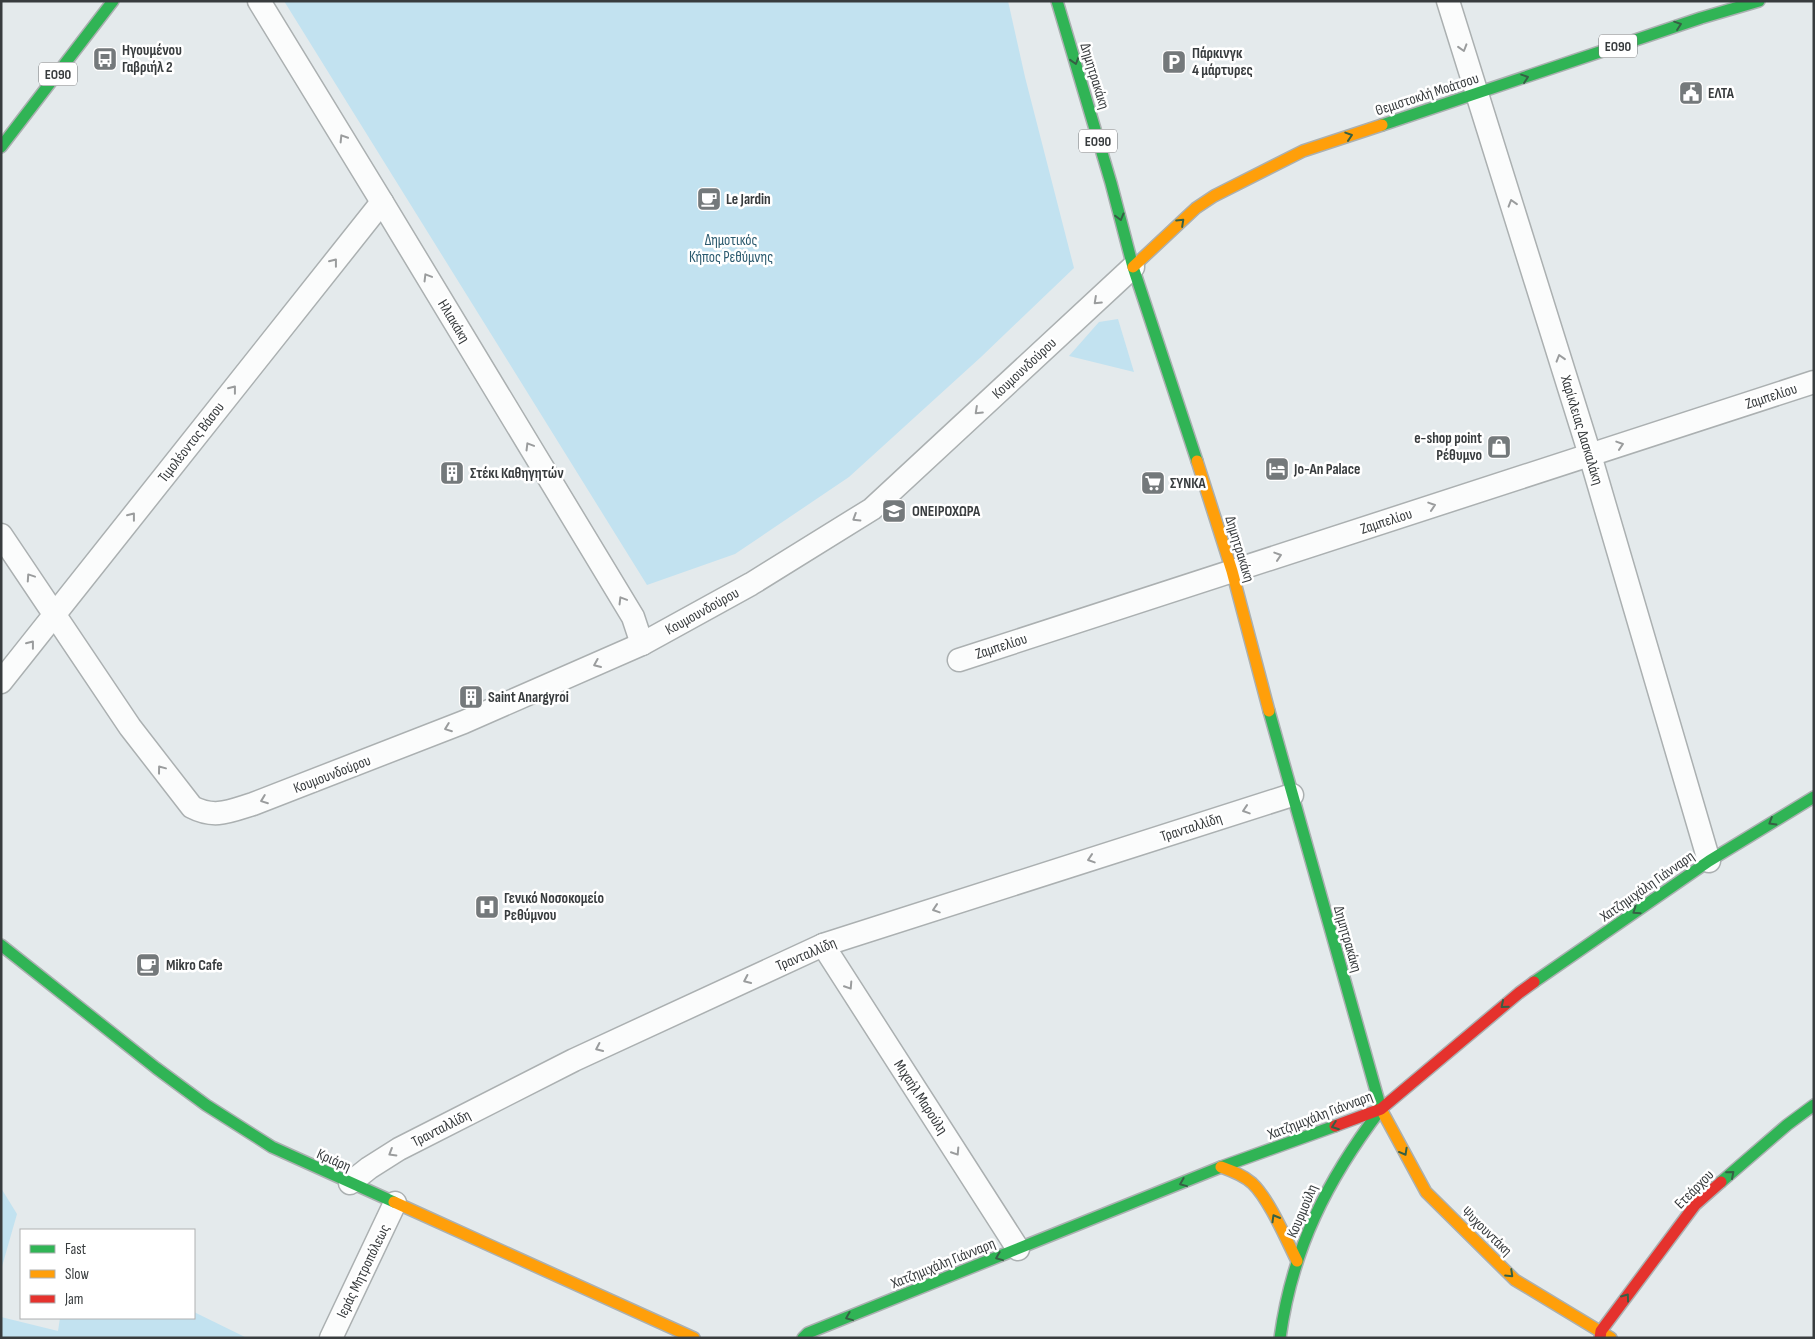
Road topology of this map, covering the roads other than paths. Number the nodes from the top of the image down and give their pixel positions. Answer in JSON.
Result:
{"nodes":[{"id":1,"x":113,"y":1,"type":"edge"},
{"id":2,"x":259,"y":1,"type":"edge"},
{"id":3,"x":1057,"y":1,"type":"edge"},
{"id":4,"x":1448,"y":1,"type":"edge"},
{"id":5,"x":1759,"y":1,"type":"edge"},
{"id":6,"x":1698,"y":10,"type":"edge"},
{"id":7,"x":1478,"y":94,"type":"junction"},
{"id":8,"x":1,"y":147,"type":"edge"},
{"id":9,"x":382,"y":202,"type":"junction"},
{"id":10,"x":1133,"y":268,"type":"junction"},
{"id":11,"x":1814,"y":382,"type":"edge"},
{"id":12,"x":1590,"y":455,"type":"junction"},
{"id":13,"x":1,"y":535,"type":"edge"},
{"id":14,"x":1232,"y":571,"type":"junction"},
{"id":15,"x":54,"y":614,"type":"junction"},
{"id":16,"x":642,"y":644,"type":"junction"},
{"id":17,"x":959,"y":660,"type":"dead end"},
{"id":18,"x":1,"y":682,"type":"edge"},
{"id":19,"x":1292,"y":795,"type":"junction"},
{"id":20,"x":1814,"y":797,"type":"edge"},
{"id":21,"x":1709,"y":861,"type":"junction"},
{"id":22,"x":1,"y":945,"type":"edge"},
{"id":23,"x":823,"y":945,"type":"junction"},
{"id":24,"x":1814,"y":1105,"type":"edge"},
{"id":25,"x":1381,"y":1110,"type":"junction"},
{"id":26,"x":1221,"y":1167,"type":"junction"},
{"id":27,"x":350,"y":1183,"type":"junction"},
{"id":28,"x":395,"y":1203,"type":"junction"},
{"id":29,"x":1018,"y":1249,"type":"junction"},
{"id":30,"x":1298,"y":1261,"type":"junction"},
{"id":31,"x":1604,"y":1336,"type":"edge"},
{"id":32,"x":331,"y":1338,"type":"edge"},
{"id":33,"x":694,"y":1338,"type":"edge"},
{"id":34,"x":803,"y":1338,"type":"edge"},
{"id":35,"x":1280,"y":1338,"type":"edge"}],
"edges":[{"from":1,"to":8,"type":"main road","number":"ΕΟ90"},
{"from":9,"to":2,"type":"street","name":"Ηλιακάκη","one_way":true},
{"from":3,"to":10,"type":"main road","name":"Δημητρακάκη","number":"ΕΟ90","one_way":true},
{"from":4,"to":7,"type":"street","name":"Χαρίκλειας Δασκαλάκη","one_way":true},
{"from":5,"to":6,"type":"main road","name":"Θεμιστοκλή Μοάτσου","number":"ΕΟ90"},
{"from":7,"to":6,"type":"main road","name":"Θεμιστοκλή Μοάτσου","number":"ΕΟ90","one_way":true},
{"from":10,"to":7,"type":"main road","name":"Θεμιστοκλή Μοάτσου","number":"ΕΟ90","one_way":true},
{"from":12,"to":7,"type":"street","name":"Χαρίκλειας Δασκαλάκη","one_way":true},
{"from":15,"to":9,"type":"street","name":"Τιμολέοντος Βάσου","one_way":true},
{"from":16,"to":9,"type":"street","name":"Ηλιακάκη","one_way":true},
{"from":10,"to":14,"type":"main road","name":"Δημητρακάκη"},
{"from":10,"to":16,"type":"street","name":"Κουμουνδούρου","one_way":true},
{"from":12,"to":11,"type":"street","name":"Ζαμπελίου","one_way":true},
{"from":14,"to":12,"type":"street","name":"Ζαμπελίου","one_way":true},
{"from":12,"to":21,"type":"street","name":"Χαρίκλειας Δασκαλάκη"},
{"from":15,"to":13,"type":"street","one_way":true},
{"from":14,"to":17,"type":"street","name":"Ζαμπελίου"},
{"from":14,"to":19,"type":"main road","name":"Δημητρακάκη"},
{"from":16,"to":15,"type":"street","name":"Κουμουνδούρου","one_way":true},
{"from":18,"to":15,"type":"street","name":"Τιμολέοντος Βάσου","one_way":true},
{"from":19,"to":23,"type":"street","name":"Τρανταλλίδη","one_way":true},
{"from":19,"to":25,"type":"main road","name":"Δημητρακάκη"},
{"from":20,"to":21,"type":"main road","name":"Χατζημιχάλη Γιάνναρη","one_way":true},
{"from":21,"to":25,"type":"main road","name":"Χατζημιχάλη Γιάνναρη","one_way":true},
{"from":22,"to":27,"type":"main road","name":"Κριάρη"},
{"from":23,"to":27,"type":"street","name":"Τρανταλλίδη","one_way":true},
{"from":23,"to":29,"type":"street","name":"Μιχαήλ Μαρούλη","one_way":true},
{"from":31,"to":24,"type":"main road","name":"Ετεάρχου","one_way":true},
{"from":25,"to":26,"type":"main road","name":"Χατζημιχάλη Γιάνναρη","one_way":true},
{"from":25,"to":30,"type":"main road","name":"Κουρμούλη"},
{"from":25,"to":31,"type":"main road","name":"Ψυχουντάκη","one_way":true},
{"from":26,"to":29,"type":"main road","name":"Χατζημιχάλη Γιάνναρη","one_way":true},
{"from":30,"to":26,"type":"main road","one_way":true},
{"from":27,"to":28,"type":"main road","name":"Κριάρη"},
{"from":28,"to":32,"type":"street","name":"Ιεράς Μητροπόλεως"},
{"from":28,"to":33,"type":"main road","name":"Κριάρη"},
{"from":29,"to":34,"type":"main road","name":"Χατζημιχάλη Γιάνναρη","one_way":true},
{"from":30,"to":35,"type":"main road","name":"Κουρμούλη"}]}
